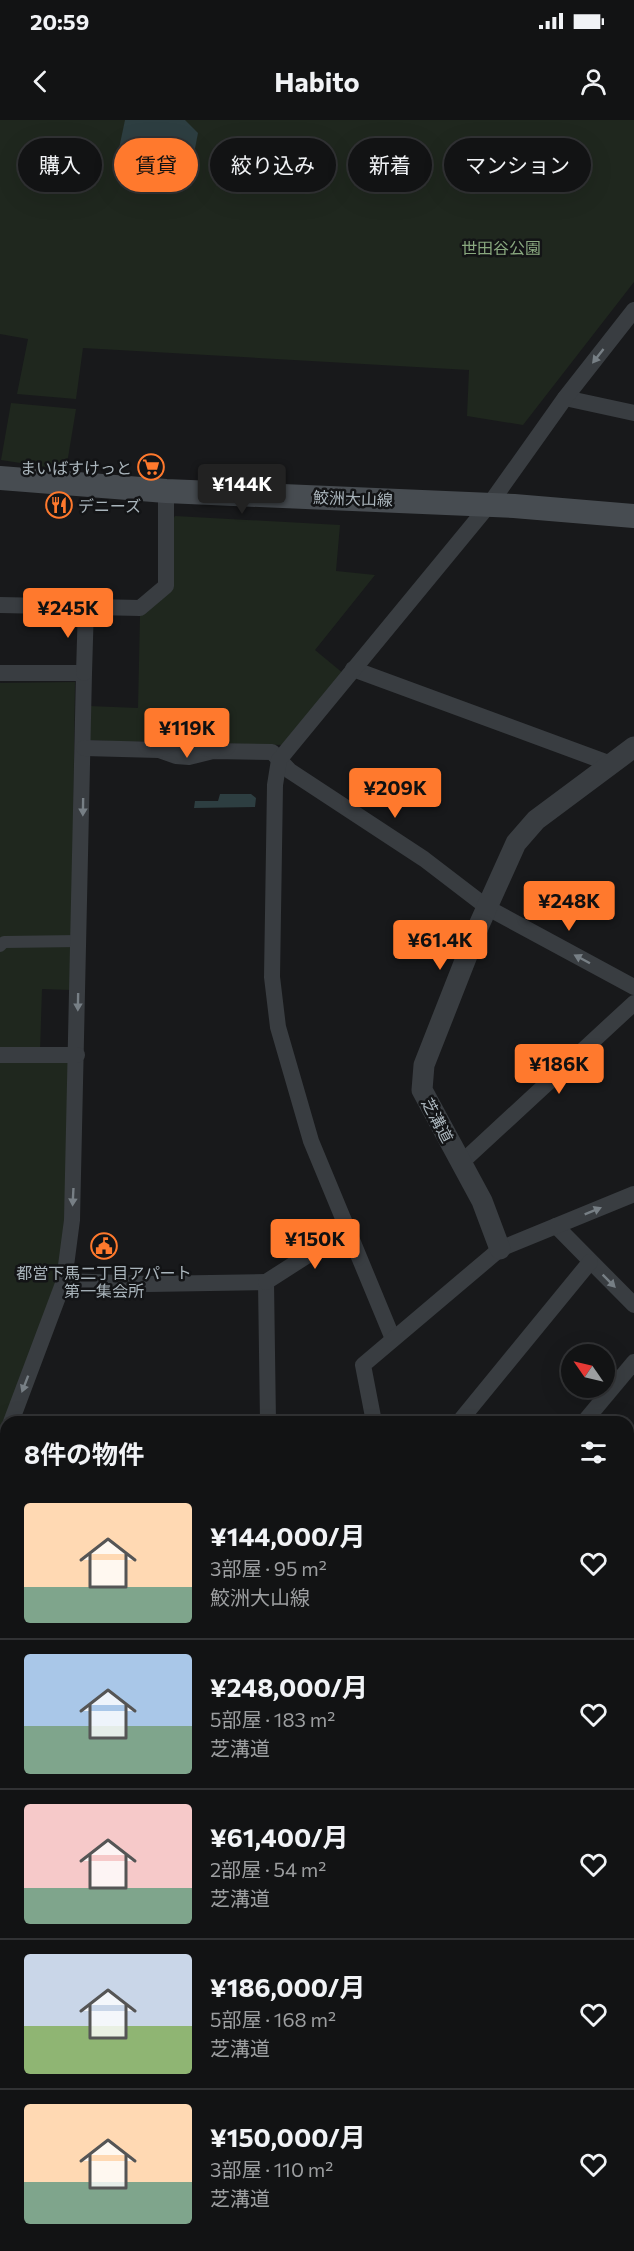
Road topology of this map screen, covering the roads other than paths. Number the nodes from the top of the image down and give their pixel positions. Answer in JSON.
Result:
{"nodes":[{"id":1,"x":634,"y":310,"type":"edge"},
{"id":2,"x":565,"y":398,"type":"junction"},
{"id":3,"x":634,"y":412,"type":"edge"},
{"id":4,"x":0,"y":478,"type":"edge"},
{"id":5,"x":166,"y":490,"type":"junction"},
{"id":6,"x":489,"y":504,"type":"junction"},
{"id":7,"x":634,"y":516,"type":"edge"},
{"id":8,"x":0,"y":605,"type":"edge"},
{"id":9,"x":86,"y":606,"type":"junction"},
{"id":10,"x":353,"y":669,"type":"junction"},
{"id":11,"x":0,"y":673,"type":"edge"},
{"id":12,"x":84,"y":673,"type":"junction"},
{"id":13,"x":634,"y":747,"type":"edge"},
{"id":14,"x":84,"y":748,"type":"junction"},
{"id":15,"x":279,"y":760,"type":"junction"},
{"id":16,"x":611,"y":764,"type":"junction"},
{"id":17,"x":488,"y":908,"type":"junction"},
{"id":18,"x":80,"y":941,"type":"junction"},
{"id":19,"x":0,"y":946,"type":"edge"},
{"id":20,"x":634,"y":987,"type":"edge"},
{"id":21,"x":634,"y":1003,"type":"edge"},
{"id":22,"x":0,"y":1055,"type":"edge"},
{"id":23,"x":77,"y":1055,"type":"junction"},
{"id":24,"x":461,"y":1163,"type":"junction"},
{"id":25,"x":634,"y":1194,"type":"edge"},
{"id":26,"x":556,"y":1226,"type":"junction"},
{"id":27,"x":347,"y":1230,"type":"junction"},
{"id":28,"x":500,"y":1249,"type":"junction"},
{"id":29,"x":590,"y":1262,"type":"junction"},
{"id":30,"x":64,"y":1281,"type":"junction"},
{"id":31,"x":266,"y":1282,"type":"junction"},
{"id":32,"x":634,"y":1305,"type":"edge"},
{"id":33,"x":393,"y":1338,"type":"junction"},
{"id":34,"x":634,"y":1362,"type":"edge"},
{"id":35,"x":13,"y":1416,"type":"edge"},
{"id":36,"x":268,"y":1416,"type":"edge"},
{"id":37,"x":373,"y":1416,"type":"edge"},
{"id":38,"x":464,"y":1416,"type":"edge"},
{"id":39,"x":589,"y":1416,"type":"edge"}],
"edges":[{"from":1,"to":2,"type":"street","one_way":true},
{"from":2,"to":3,"type":"street"},
{"from":2,"to":6,"type":"street"},
{"from":4,"to":5,"type":"main road","name":"鮫洲大山線"},
{"from":5,"to":6,"type":"main road","name":"鮫洲大山線"},
{"from":5,"to":9,"type":"street"},
{"from":6,"to":7,"type":"main road","name":"鮫洲大山線"},
{"from":6,"to":10,"type":"street"},
{"from":8,"to":9,"type":"street"},
{"from":9,"to":12,"type":"street"},
{"from":10,"to":15,"type":"street"},
{"from":10,"to":16,"type":"street"},
{"from":11,"to":12,"type":"street"},
{"from":12,"to":14,"type":"street"},
{"from":13,"to":16,"type":"street","name":"芝溝道"},
{"from":14,"to":15,"type":"street"},
{"from":14,"to":18,"type":"street","one_way":true},
{"from":15,"to":17,"type":"street"},
{"from":15,"to":27,"type":"street"},
{"from":16,"to":17,"type":"street","name":"芝溝道"},
{"from":20,"to":17,"type":"street","one_way":true},
{"from":17,"to":24,"type":"street","name":"芝溝道"},
{"from":18,"to":19,"type":"street"},
{"from":18,"to":23,"type":"street","one_way":true},
{"from":21,"to":24,"type":"street"},
{"from":22,"to":23,"type":"street"},
{"from":23,"to":30,"type":"street","one_way":true},
{"from":24,"to":28,"type":"street","name":"芝溝道"},
{"from":26,"to":25,"type":"street","one_way":true},
{"from":26,"to":28,"type":"street"},
{"from":26,"to":29,"type":"street"},
{"from":27,"to":31,"type":"street"},
{"from":27,"to":33,"type":"street"},
{"from":28,"to":33,"type":"street"},
{"from":29,"to":32,"type":"street","one_way":true},
{"from":29,"to":38,"type":"street"},
{"from":30,"to":31,"type":"street"},
{"from":30,"to":35,"type":"street","one_way":true},
{"from":31,"to":36,"type":"street"},
{"from":33,"to":37,"type":"street"},
{"from":34,"to":39,"type":"street"}]}
